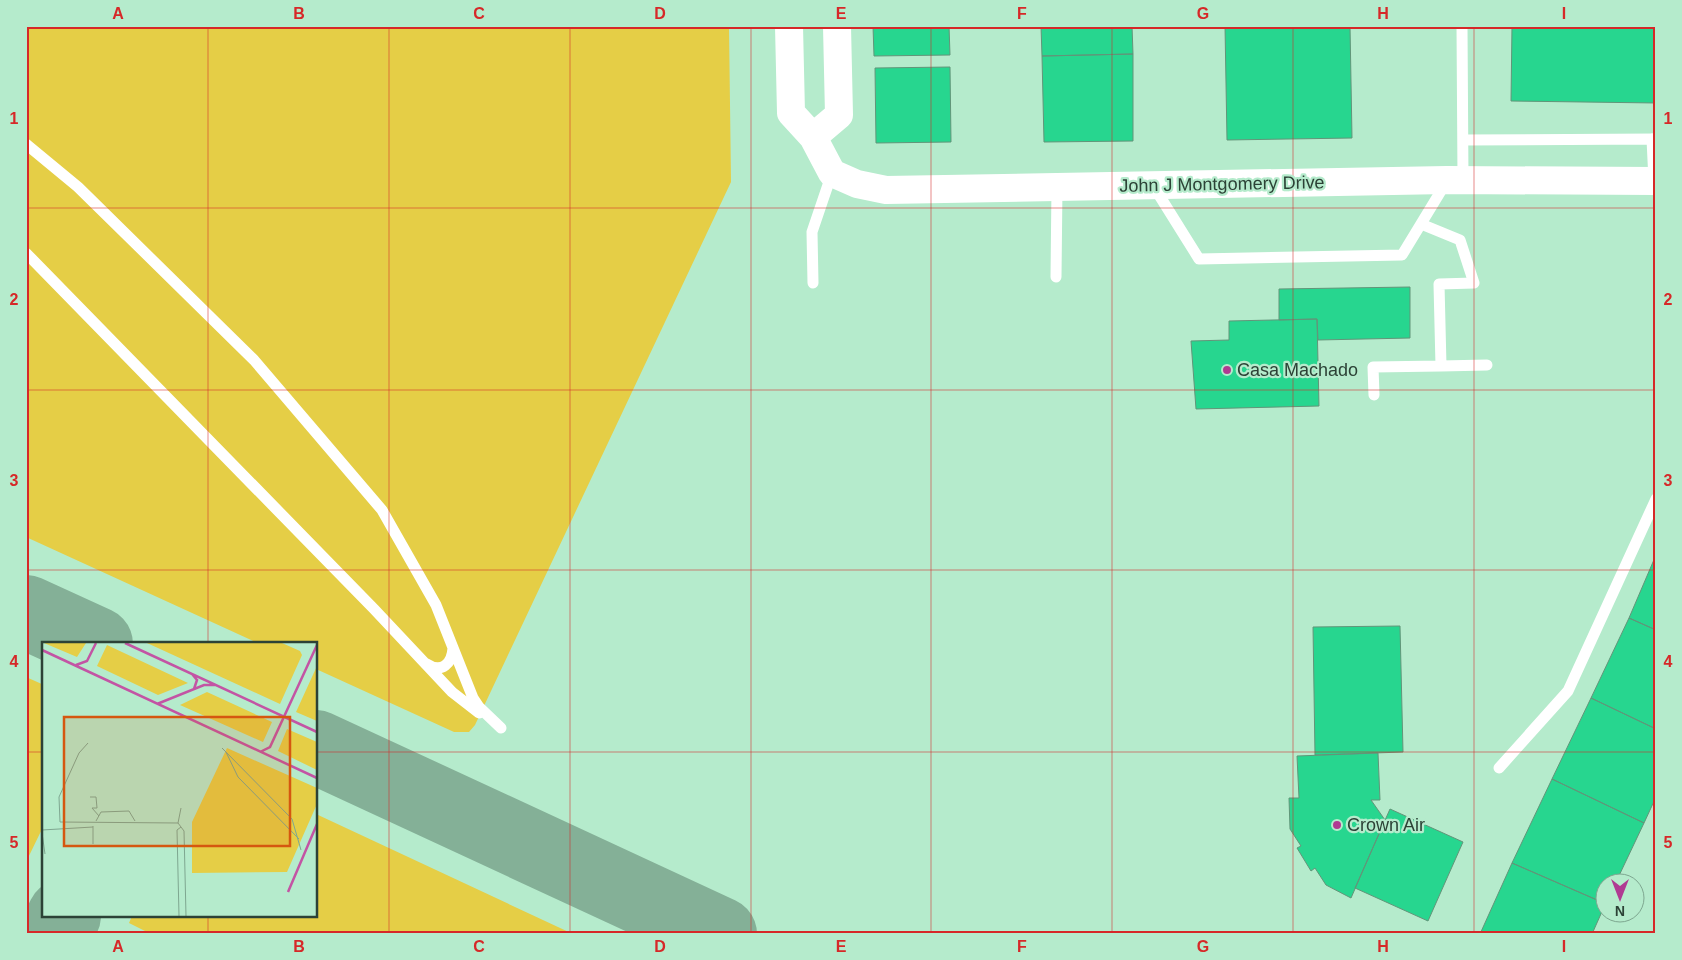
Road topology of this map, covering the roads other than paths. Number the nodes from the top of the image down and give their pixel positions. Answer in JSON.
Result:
{"nodes":[{"id":1,"x":789,"y":26,"type":"edge"},
{"id":2,"x":838,"y":26,"type":"edge"},
{"id":3,"x":1462,"y":26,"type":"edge"},
{"id":4,"x":814,"y":137,"type":"junction"},
{"id":5,"x":1654,"y":139,"type":"edge"},
{"id":6,"x":1463,"y":140,"type":"junction"},
{"id":7,"x":28,"y":146,"type":"edge"},
{"id":8,"x":832,"y":173,"type":"junction"},
{"id":9,"x":1455,"y":180,"type":"junction"},
{"id":10,"x":1655,"y":181,"type":"edge"},
{"id":11,"x":1153,"y":186,"type":"junction"},
{"id":12,"x":1057,"y":187,"type":"junction"},
{"id":13,"x":1421,"y":224,"type":"junction"},
{"id":14,"x":26,"y":253,"type":"edge"},
{"id":15,"x":1056,"y":277,"type":"dead end"},
{"id":16,"x":813,"y":283,"type":"dead end"},
{"id":17,"x":1487,"y":365,"type":"dead end"},
{"id":18,"x":1441,"y":366,"type":"junction"},
{"id":19,"x":1374,"y":395,"type":"dead end"},
{"id":20,"x":1656,"y":499,"type":"edge"},
{"id":21,"x":453,"y":648,"type":"junction"},
{"id":22,"x":426,"y":664,"type":"junction"},
{"id":23,"x":1499,"y":768,"type":"dead end"}],
"edges":[{"from":1,"to":4,"type":"street"},
{"from":2,"to":4,"type":"street"},
{"from":3,"to":6,"type":"lane"},
{"from":4,"to":8,"type":"street"},
{"from":5,"to":6,"type":"lane"},
{"from":5,"to":10,"type":"lane"},
{"from":6,"to":9,"type":"lane"},
{"from":7,"to":21,"type":"lane"},
{"from":8,"to":12,"type":"street","name":"John J Montgomery Drive"},
{"from":8,"to":16,"type":"lane"},
{"from":9,"to":10,"type":"street","name":"John J Montgomery Drive"},
{"from":9,"to":11,"type":"street","name":"John J Montgomery Drive"},
{"from":9,"to":13,"type":"lane"},
{"from":11,"to":12,"type":"street","name":"John J Montgomery Drive"},
{"from":11,"to":13,"type":"lane"},
{"from":12,"to":15,"type":"lane"},
{"from":13,"to":18,"type":"lane"},
{"from":14,"to":22,"type":"lane"},
{"from":17,"to":18,"type":"lane"},
{"from":18,"to":19,"type":"lane"},
{"from":20,"to":23,"type":"lane"},
{"from":21,"to":22,"type":"lane"},
{"from":21,"to":22,"type":"lane"}]}
